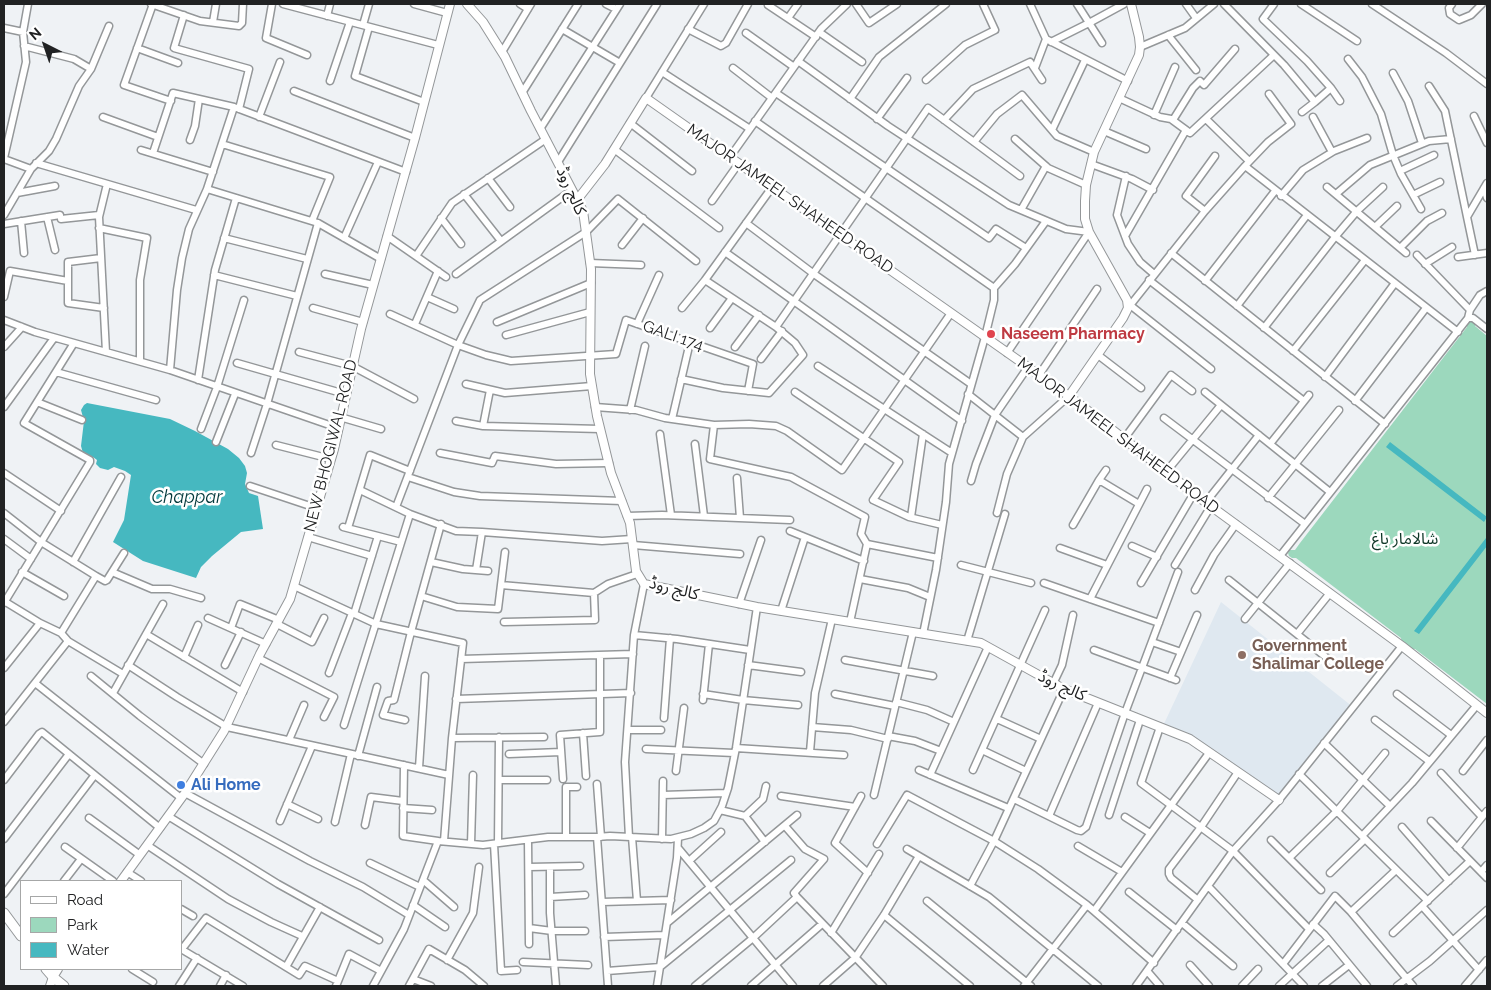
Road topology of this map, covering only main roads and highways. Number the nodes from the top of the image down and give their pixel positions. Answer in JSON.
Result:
{"nodes":[{"id":1,"x":4,"y":913,"type":"edge"},
{"id":2,"x":20,"y":935,"type":"edge"},
{"id":3,"x":55,"y":973,"type":"edge"},
{"id":4,"x":64,"y":986,"type":"edge"}],
"edges":[{"from":1,"to":2,"type":"main road"},
{"from":3,"to":4,"type":"main road"}]}
